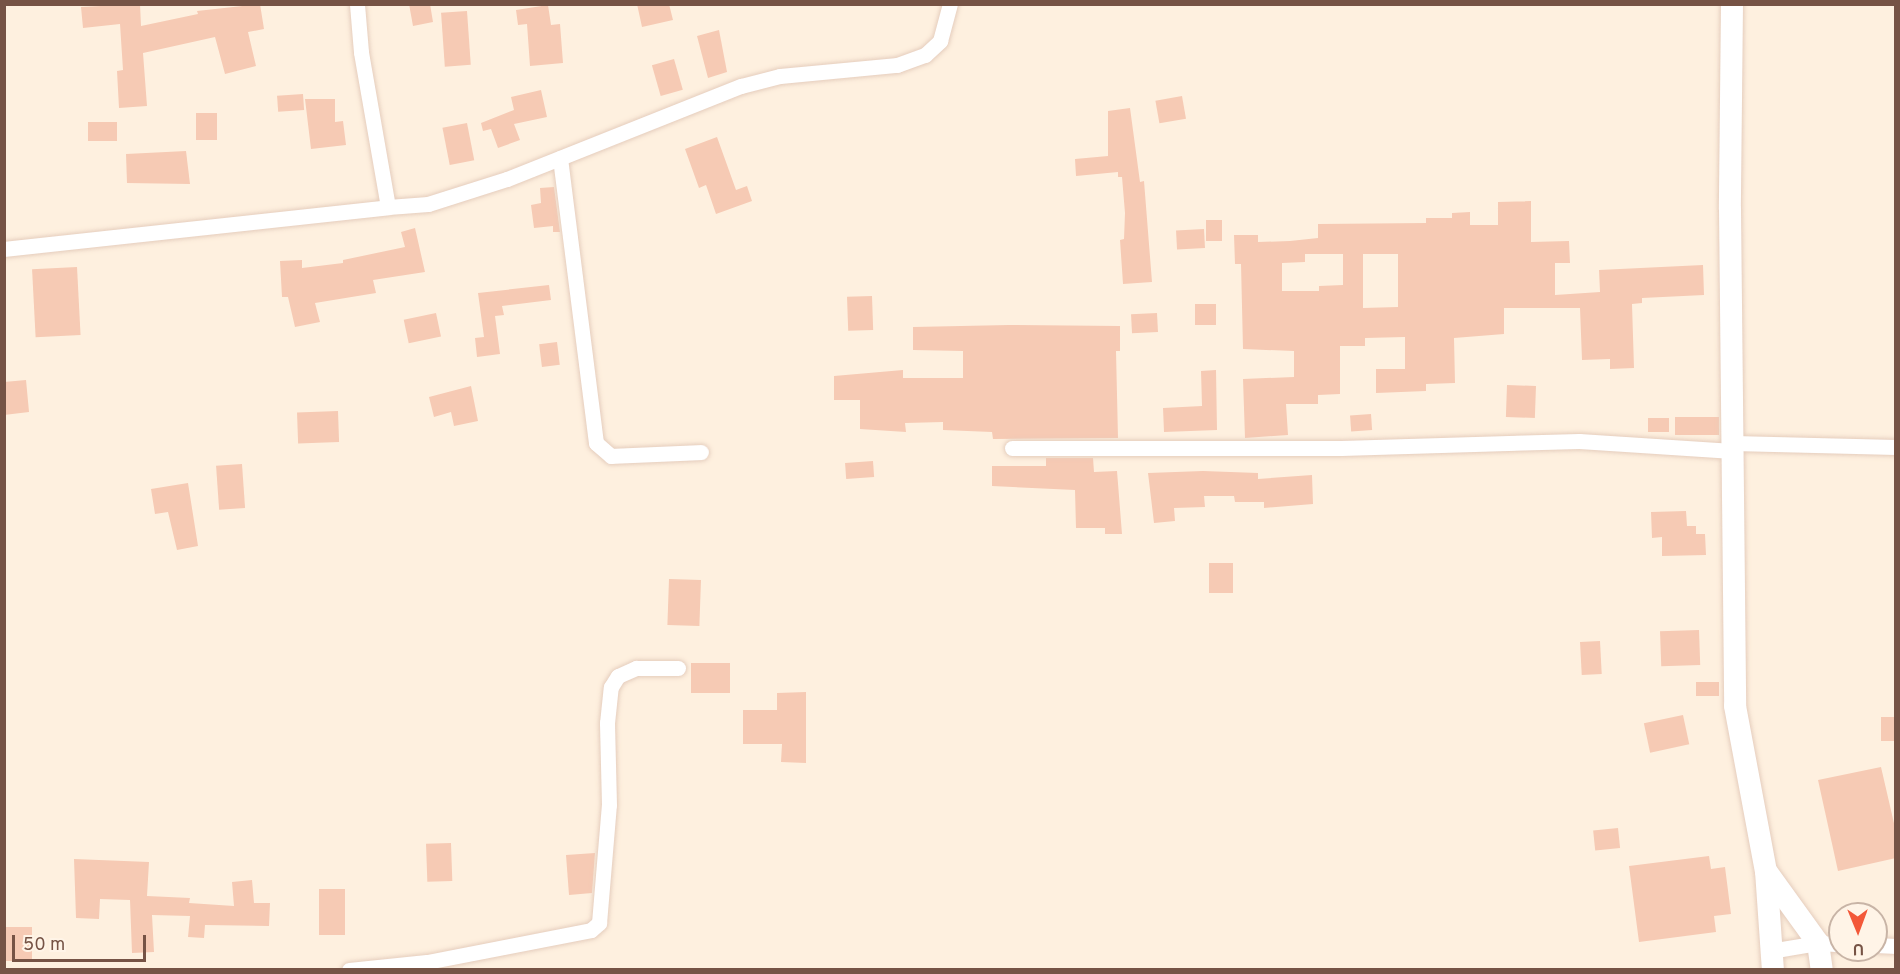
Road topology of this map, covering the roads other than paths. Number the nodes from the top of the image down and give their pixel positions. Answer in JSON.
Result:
{"nodes":[{"id":1,"x":357,"y":4,"type":"edge"},
{"id":2,"x":950,"y":4,"type":"edge"},
{"id":3,"x":1732,"y":4,"type":"edge"},
{"id":4,"x":560,"y":158,"type":"junction"},
{"id":5,"x":388,"y":207,"type":"junction"},
{"id":6,"x":4,"y":249,"type":"edge"},
{"id":7,"x":1733,"y":446,"type":"junction"},
{"id":8,"x":1896,"y":447,"type":"edge"},
{"id":9,"x":1012,"y":448,"type":"dead end"},
{"id":10,"x":701,"y":452,"type":"dead end"},
{"id":11,"x":678,"y":668,"type":"dead end"},
{"id":12,"x":1766,"y":871,"type":"junction"},
{"id":13,"x":1828,"y":942,"type":"edge"},
{"id":14,"x":1828,"y":943,"type":"edge"},
{"id":15,"x":1828,"y":947,"type":"edge"},
{"id":16,"x":1772,"y":960,"type":"edge"},
{"id":17,"x":349,"y":969,"type":"edge"},
{"id":18,"x":1822,"y":969,"type":"edge"}],
"edges":[{"from":1,"to":5,"type":"street"},
{"from":2,"to":4,"type":"street"},
{"from":3,"to":7,"type":"street"},
{"from":4,"to":5,"type":"street"},
{"from":4,"to":10,"type":"street"},
{"from":5,"to":6,"type":"street"},
{"from":7,"to":8,"type":"street"},
{"from":7,"to":9,"type":"street"},
{"from":7,"to":12,"type":"street"},
{"from":11,"to":17,"type":"street"},
{"from":12,"to":13,"type":"street"},
{"from":12,"to":16,"type":"street"},
{"from":14,"to":16,"type":"street"},
{"from":15,"to":18,"type":"street"}]}
